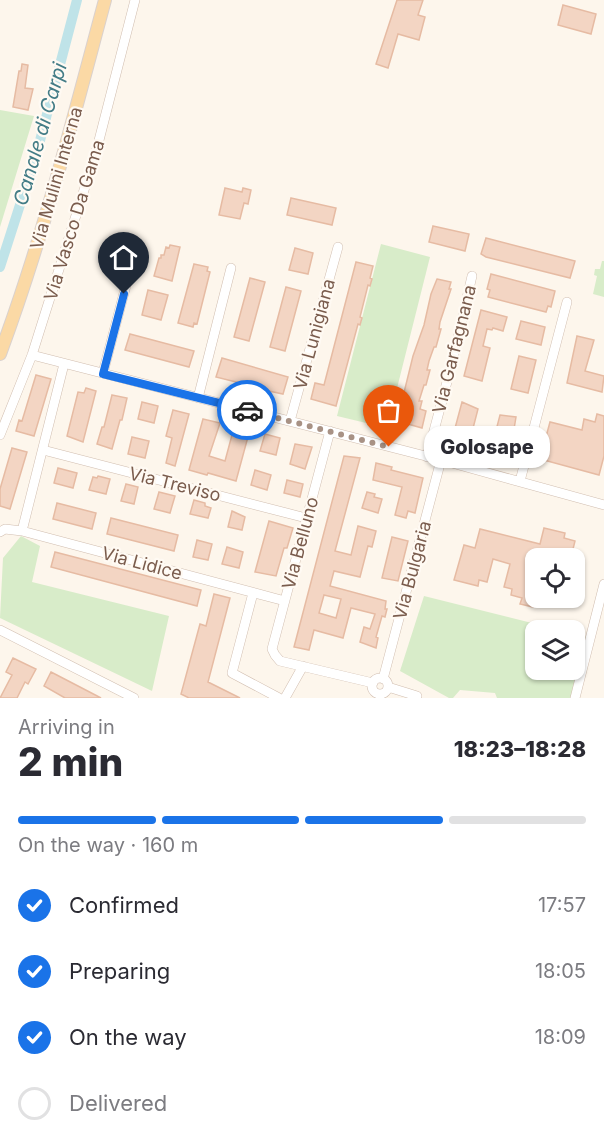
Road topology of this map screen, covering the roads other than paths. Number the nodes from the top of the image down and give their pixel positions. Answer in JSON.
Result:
{"nodes":[{"id":1,"x":105,"y":0,"type":"edge"},
{"id":2,"x":135,"y":0,"type":"edge"},
{"id":3,"x":338,"y":247,"type":"dead end"},
{"id":4,"x":231,"y":268,"type":"dead end"},
{"id":5,"x":129,"y":274,"type":"dead end"},
{"id":6,"x":472,"y":276,"type":"dead end"},
{"id":7,"x":567,"y":302,"type":"dead end"},
{"id":8,"x":0,"y":354,"type":"edge"},
{"id":9,"x":32,"y":355,"type":"junction"},
{"id":10,"x":64,"y":364,"type":"junction"},
{"id":11,"x":103,"y":374,"type":"junction"},
{"id":12,"x":198,"y":398,"type":"junction"},
{"id":13,"x":290,"y":421,"type":"junction"},
{"id":14,"x":330,"y":431,"type":"junction"},
{"id":15,"x":0,"y":435,"type":"edge"},
{"id":16,"x":43,"y":450,"type":"junction"},
{"id":17,"x":427,"y":457,"type":"junction"},
{"id":18,"x":441,"y":460,"type":"junction"},
{"id":19,"x":520,"y":481,"type":"junction"},
{"id":20,"x":604,"y":505,"type":"edge"},
{"id":21,"x":306,"y":518,"type":"junction"},
{"id":22,"x":22,"y":531,"type":"junction"},
{"id":23,"x":0,"y":532,"type":"edge"},
{"id":24,"x":604,"y":584,"type":"edge"},
{"id":25,"x":253,"y":592,"type":"junction"},
{"id":26,"x":285,"y":601,"type":"junction"},
{"id":27,"x":0,"y":630,"type":"edge"},
{"id":28,"x":303,"y":666,"type":"junction"},
{"id":29,"x":373,"y":683,"type":"junction"},
{"id":30,"x":386,"y":683,"type":"junction"},
{"id":31,"x":376,"y":696,"type":"edge"},
{"id":32,"x":417,"y":696,"type":"dead end"},
{"id":33,"x":134,"y":698,"type":"edge"},
{"id":34,"x":279,"y":698,"type":"edge"},
{"id":35,"x":285,"y":698,"type":"edge"},
{"id":36,"x":575,"y":698,"type":"edge"}],
"edges":[{"from":1,"to":8,"type":"main road","name":"Via Mulini Interna"},
{"from":2,"to":9,"type":"street","name":"Via Vasco Da Gama"},
{"from":3,"to":13,"type":"street","name":"Via Lunigiana"},
{"from":4,"to":12,"type":"street"},
{"from":5,"to":11,"type":"street"},
{"from":6,"to":17,"type":"street","name":"Via Garfagnana"},
{"from":7,"to":19,"type":"street"},
{"from":9,"to":10,"type":"street"},
{"from":9,"to":15,"type":"street","name":"Via Vasco Da Gama"},
{"from":10,"to":11,"type":"street"},
{"from":10,"to":16,"type":"street"},
{"from":11,"to":12,"type":"street"},
{"from":12,"to":13,"type":"street"},
{"from":13,"to":14,"type":"street"},
{"from":14,"to":17,"type":"street"},
{"from":14,"to":21,"type":"street","name":"Via Belluno"},
{"from":16,"to":21,"type":"street","name":"Via Treviso"},
{"from":16,"to":22,"type":"street"},
{"from":17,"to":18,"type":"street"},
{"from":18,"to":19,"type":"street"},
{"from":18,"to":30,"type":"street","name":"Via Bulgaria"},
{"from":19,"to":20,"type":"street"},
{"from":21,"to":26,"type":"street","name":"Via Belluno"},
{"from":22,"to":23,"type":"street","name":"Via Lidice"},
{"from":22,"to":25,"type":"street","name":"Via Lidice"},
{"from":24,"to":36,"type":"street"},
{"from":25,"to":26,"type":"street","name":"Via Lidice"},
{"from":25,"to":34,"type":"street"},
{"from":26,"to":28,"type":"street","name":"Via Belluno"},
{"from":27,"to":33,"type":"street"},
{"from":28,"to":29,"type":"street"},
{"from":28,"to":35,"type":"street"},
{"from":29,"to":30,"type":"street"},
{"from":29,"to":31,"type":"street"},
{"from":30,"to":31,"type":"street"},
{"from":30,"to":32,"type":"street"}]}
